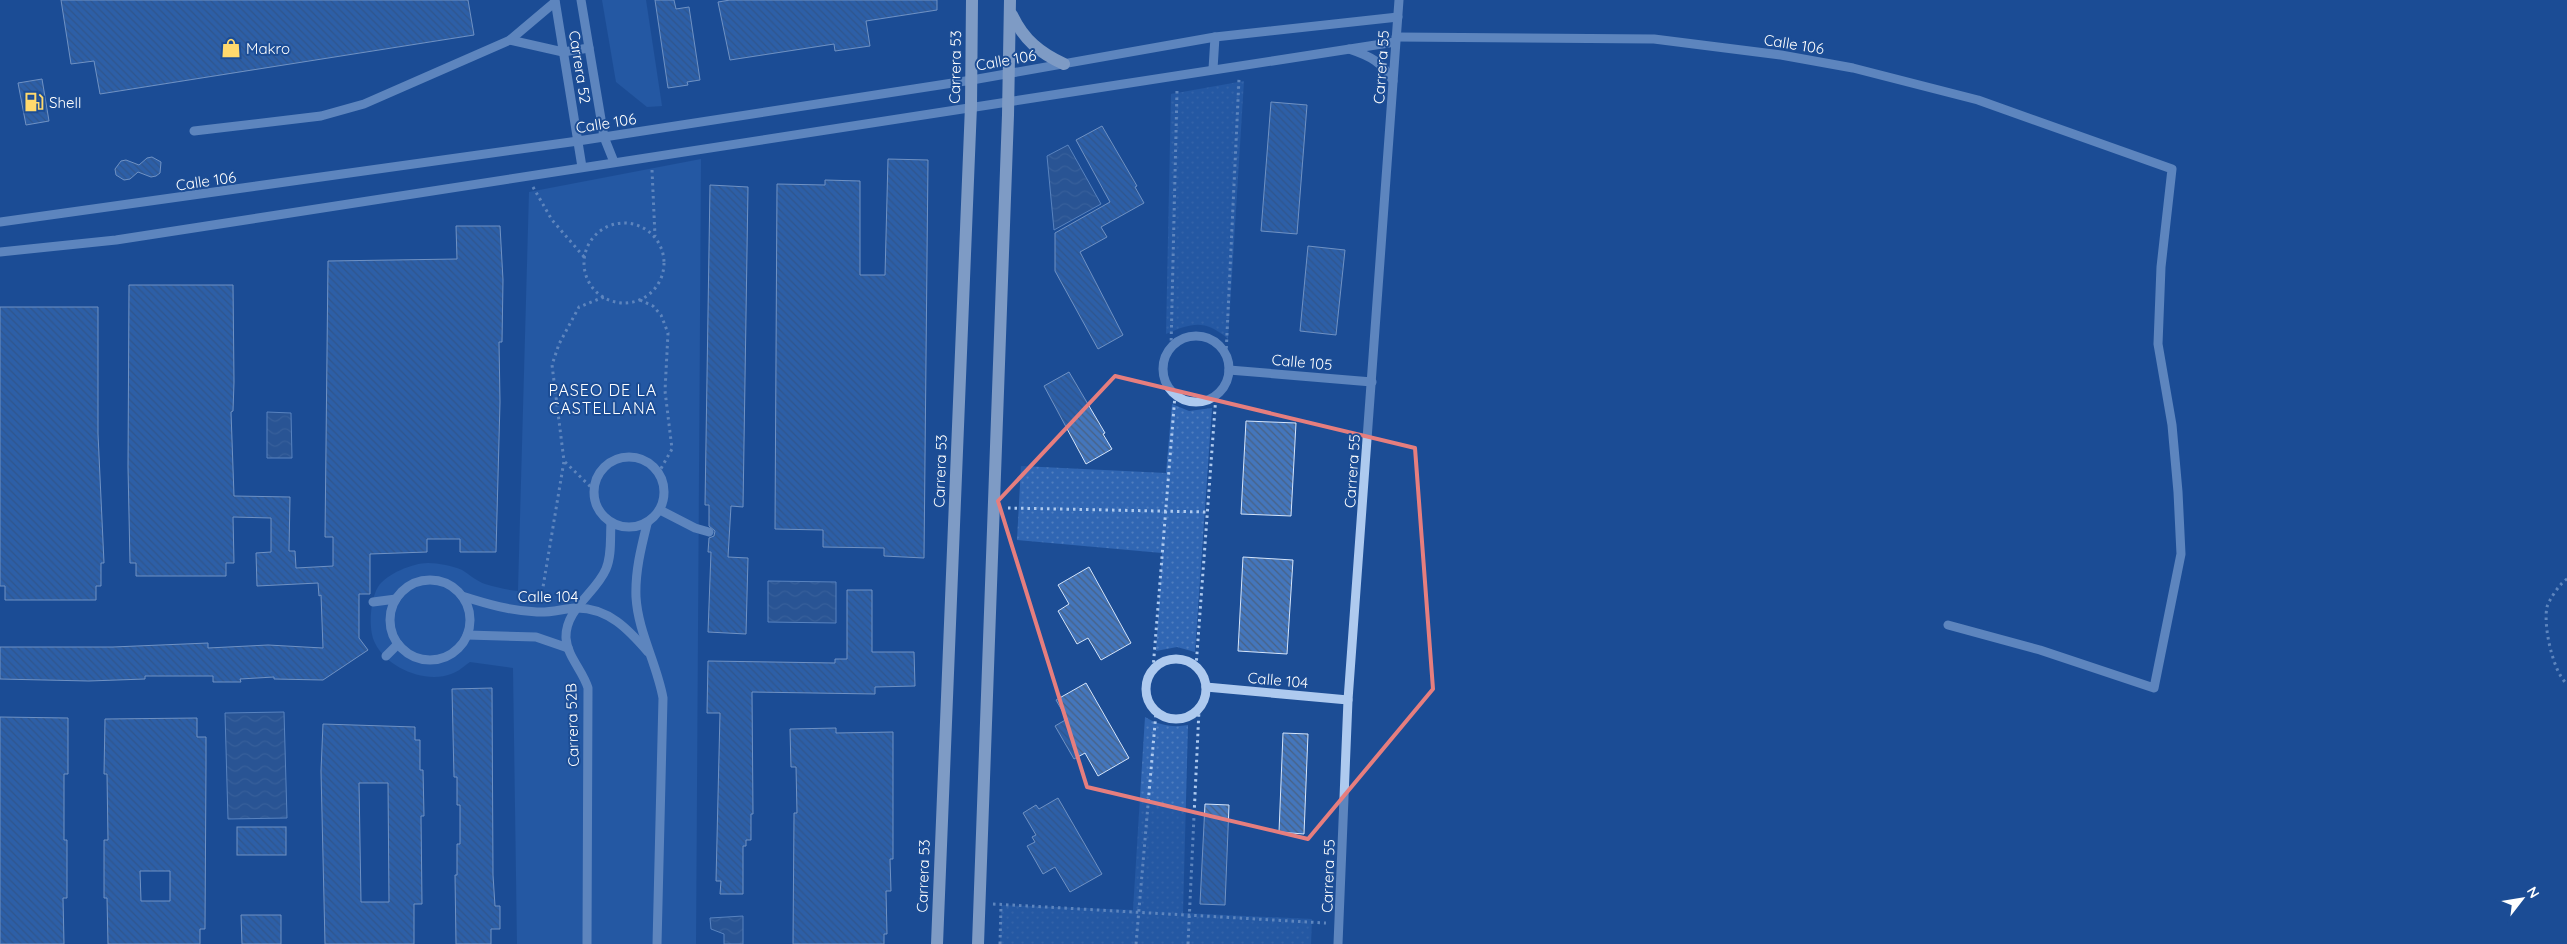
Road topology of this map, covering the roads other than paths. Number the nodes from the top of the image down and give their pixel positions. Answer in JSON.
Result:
{"nodes":[{"id":1,"x":581,"y":0,"type":"edge"},
{"id":2,"x":972,"y":0,"type":"edge"},
{"id":3,"x":1399,"y":0,"type":"edge"},
{"id":4,"x":555,"y":1,"type":"edge"},
{"id":5,"x":1010,"y":5,"type":"edge"},
{"id":6,"x":1398,"y":17,"type":"junction"},
{"id":7,"x":1215,"y":37,"type":"junction"},
{"id":8,"x":1396,"y":39,"type":"junction"},
{"id":9,"x":510,"y":40,"type":"junction"},
{"id":10,"x":589,"y":48,"type":"junction"},
{"id":11,"x":1329,"y":50,"type":"junction"},
{"id":12,"x":563,"y":52,"type":"junction"},
{"id":13,"x":1064,"y":64,"type":"junction"},
{"id":14,"x":1213,"y":68,"type":"junction"},
{"id":15,"x":1009,"y":73,"type":"junction"},
{"id":16,"x":972,"y":80,"type":"junction"},
{"id":17,"x":1394,"y":82,"type":"junction"},
{"id":18,"x":1008,"y":101,"type":"junction"},
{"id":19,"x":971,"y":106,"type":"junction"},
{"id":20,"x":194,"y":131,"type":"dead end"},
{"id":21,"x":604,"y":137,"type":"junction"},
{"id":22,"x":578,"y":141,"type":"junction"},
{"id":23,"x":614,"y":162,"type":"junction"},
{"id":24,"x":582,"y":167,"type":"junction"},
{"id":25,"x":0,"y":222,"type":"edge"},
{"id":26,"x":0,"y":252,"type":"edge"},
{"id":27,"x":1229,"y":370,"type":"junction"},
{"id":28,"x":1372,"y":382,"type":"junction"},
{"id":29,"x":660,"y":510,"type":"junction"},
{"id":30,"x":611,"y":523,"type":"junction"},
{"id":31,"x":647,"y":524,"type":"junction"},
{"id":32,"x":709,"y":532,"type":"dead end"},
{"id":33,"x":462,"y":596,"type":"junction"},
{"id":34,"x":396,"y":599,"type":"junction"},
{"id":35,"x":373,"y":602,"type":"dead end"},
{"id":36,"x":576,"y":608,"type":"junction"},
{"id":37,"x":1948,"y":625,"type":"dead end"},
{"id":38,"x":467,"y":635,"type":"junction"},
{"id":39,"x":398,"y":644,"type":"junction"},
{"id":40,"x":568,"y":648,"type":"junction"},
{"id":41,"x":650,"y":654,"type":"junction"},
{"id":42,"x":386,"y":656,"type":"dead end"},
{"id":43,"x":1206,"y":687,"type":"junction"},
{"id":44,"x":1348,"y":700,"type":"junction"},
{"id":45,"x":587,"y":944,"type":"edge"},
{"id":46,"x":657,"y":944,"type":"edge"},
{"id":47,"x":937,"y":944,"type":"edge"},
{"id":48,"x":978,"y":944,"type":"edge"},
{"id":49,"x":1338,"y":944,"type":"edge"}],
"edges":[{"from":1,"to":10,"type":"street","name":"Carrera 52"},
{"from":2,"to":16,"type":"main road","name":"Carrera 53"},
{"from":3,"to":6,"type":"street","name":"Carrera 55"},
{"from":4,"to":9,"type":"street"},
{"from":4,"to":12,"type":"street","name":"Carrera 52"},
{"from":5,"to":13,"type":"main road"},
{"from":5,"to":15,"type":"main road"},
{"from":6,"to":7,"type":"street","name":"Calle 106"},
{"from":6,"to":8,"type":"street","name":"Carrera 55"},
{"from":7,"to":13,"type":"street","name":"Calle 106"},
{"from":7,"to":14,"type":"street"},
{"from":8,"to":11,"type":"street","name":"Calle 106"},
{"from":8,"to":17,"type":"street","name":"Carrera 55"},
{"from":8,"to":37,"type":"street","name":"Calle 106"},
{"from":9,"to":12,"type":"street"},
{"from":9,"to":20,"type":"street"},
{"from":10,"to":12,"type":"street"},
{"from":10,"to":21,"type":"street","name":"Carrera 52"},
{"from":11,"to":14,"type":"street","name":"Calle 106"},
{"from":11,"to":17,"type":"street","name":"Calle 106"},
{"from":12,"to":22,"type":"street","name":"Carrera 52"},
{"from":13,"to":15,"type":"street","name":"Calle 106"},
{"from":14,"to":18,"type":"street","name":"Calle 106"},
{"from":15,"to":16,"type":"street","name":"Calle 106"},
{"from":15,"to":18,"type":"main road"},
{"from":16,"to":19,"type":"main road","name":"Carrera 53"},
{"from":16,"to":21,"type":"street","name":"Calle 106"},
{"from":17,"to":28,"type":"street","name":"Carrera 55"},
{"from":18,"to":19,"type":"street","name":"Calle 106"},
{"from":18,"to":48,"type":"main road"},
{"from":19,"to":23,"type":"street","name":"Calle 106"},
{"from":19,"to":47,"type":"main road","name":"Carrera 53"},
{"from":21,"to":22,"type":"street","name":"Calle 106"},
{"from":21,"to":23,"type":"street","name":"Carrera 52"},
{"from":22,"to":24,"type":"street","name":"Carrera 52"},
{"from":22,"to":25,"type":"street","name":"Calle 106"},
{"from":23,"to":24,"type":"street","name":"Calle 106"},
{"from":24,"to":26,"type":"street","name":"Calle 106"},
{"from":27,"to":27,"type":"street"},
{"from":27,"to":28,"type":"street","name":"Calle 105"},
{"from":28,"to":44,"type":"street","name":"Carrera 55"},
{"from":29,"to":30,"type":"street"},
{"from":29,"to":31,"type":"street"},
{"from":29,"to":32,"type":"street"},
{"from":30,"to":31,"type":"street"},
{"from":30,"to":36,"type":"street"},
{"from":31,"to":41,"type":"street"},
{"from":33,"to":34,"type":"street","name":"Calle 104"},
{"from":33,"to":36,"type":"street","name":"Calle 104"},
{"from":33,"to":38,"type":"street"},
{"from":34,"to":35,"type":"street"},
{"from":34,"to":39,"type":"street"},
{"from":36,"to":40,"type":"street"},
{"from":36,"to":41,"type":"street","name":"Calle 104"},
{"from":38,"to":39,"type":"street"},
{"from":38,"to":40,"type":"street"},
{"from":39,"to":42,"type":"street"},
{"from":40,"to":45,"type":"street","name":"Carrera 52B"},
{"from":41,"to":46,"type":"street"},
{"from":43,"to":43,"type":"street"},
{"from":43,"to":44,"type":"street","name":"Calle 104"},
{"from":44,"to":49,"type":"street","name":"Carrera 55"}]}
